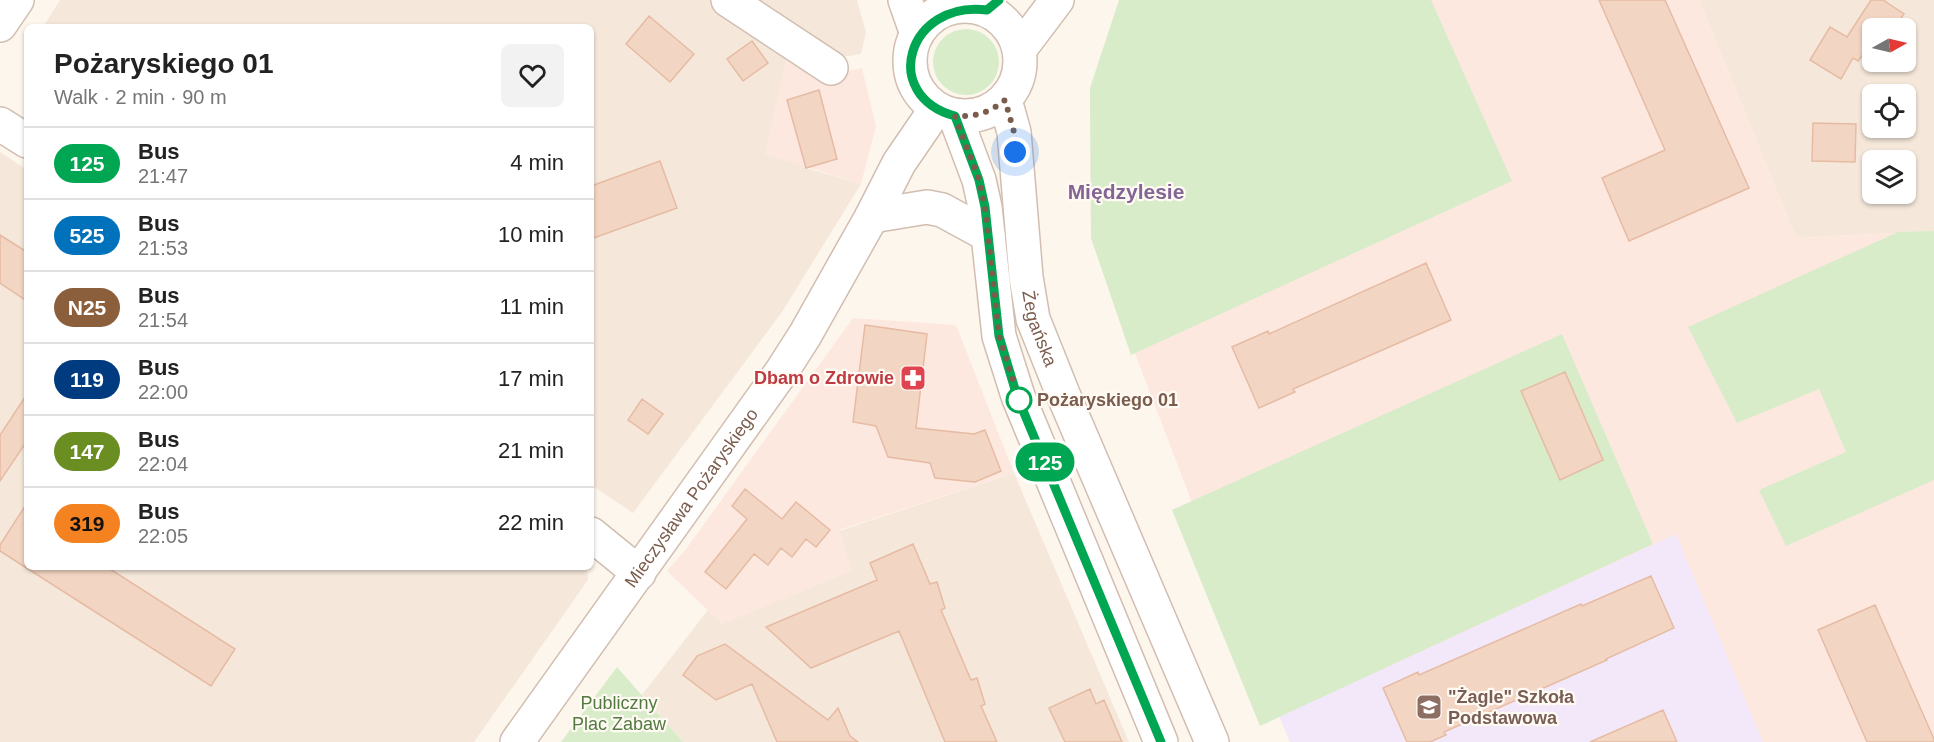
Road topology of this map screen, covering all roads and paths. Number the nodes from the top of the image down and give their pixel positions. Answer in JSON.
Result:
{"nodes":[{"id":1,"x":17,"y":0,"type":"edge"},
{"id":2,"x":728,"y":0,"type":"edge"},
{"id":3,"x":905,"y":0,"type":"edge"},
{"id":4,"x":1057,"y":0,"type":"edge"},
{"id":5,"x":976,"y":4,"type":"edge"},
{"id":6,"x":0,"y":25,"type":"edge"},
{"id":7,"x":917,"y":34,"type":"junction"},
{"id":8,"x":1020,"y":49,"type":"junction"},
{"id":9,"x":831,"y":68,"type":"dead end"},
{"id":10,"x":1005,"y":100,"type":"junction"},
{"id":11,"x":946,"y":112,"type":"junction"},
{"id":12,"x":0,"y":124,"type":"edge"},
{"id":13,"x":24,"y":139,"type":"edge"},
{"id":14,"x":872,"y":216,"type":"junction"},
{"id":15,"x":988,"y":235,"type":"junction"},
{"id":16,"x":594,"y":536,"type":"edge"},
{"id":17,"x":639,"y":573,"type":"junction"},
{"id":18,"x":517,"y":742,"type":"edge"},
{"id":19,"x":1161,"y":742,"type":"edge"},
{"id":20,"x":1212,"y":742,"type":"edge"}],
"edges":[{"from":1,"to":6,"type":"street"},
{"from":2,"to":9,"type":"street"},
{"from":3,"to":7,"type":"street"},
{"from":4,"to":8,"type":"street"},
{"from":5,"to":7,"type":"street"},
{"from":5,"to":8,"type":"street"},
{"from":7,"to":11,"type":"street"},
{"from":8,"to":10,"type":"street"},
{"from":10,"to":11,"type":"street"},
{"from":10,"to":20,"type":"street","name":"Żegańska"},
{"from":11,"to":14,"type":"street","name":"Mieczysława Pożaryskiego"},
{"from":11,"to":15,"type":"street","name":"Żegańska"},
{"from":12,"to":13,"type":"street"},
{"from":14,"to":15,"type":"street"},
{"from":14,"to":17,"type":"street","name":"Mieczysława Pożaryskiego"},
{"from":15,"to":19,"type":"street","name":"Żegańska"},
{"from":16,"to":17,"type":"street"},
{"from":17,"to":18,"type":"street","name":"Mieczysława Pożaryskiego"}]}
